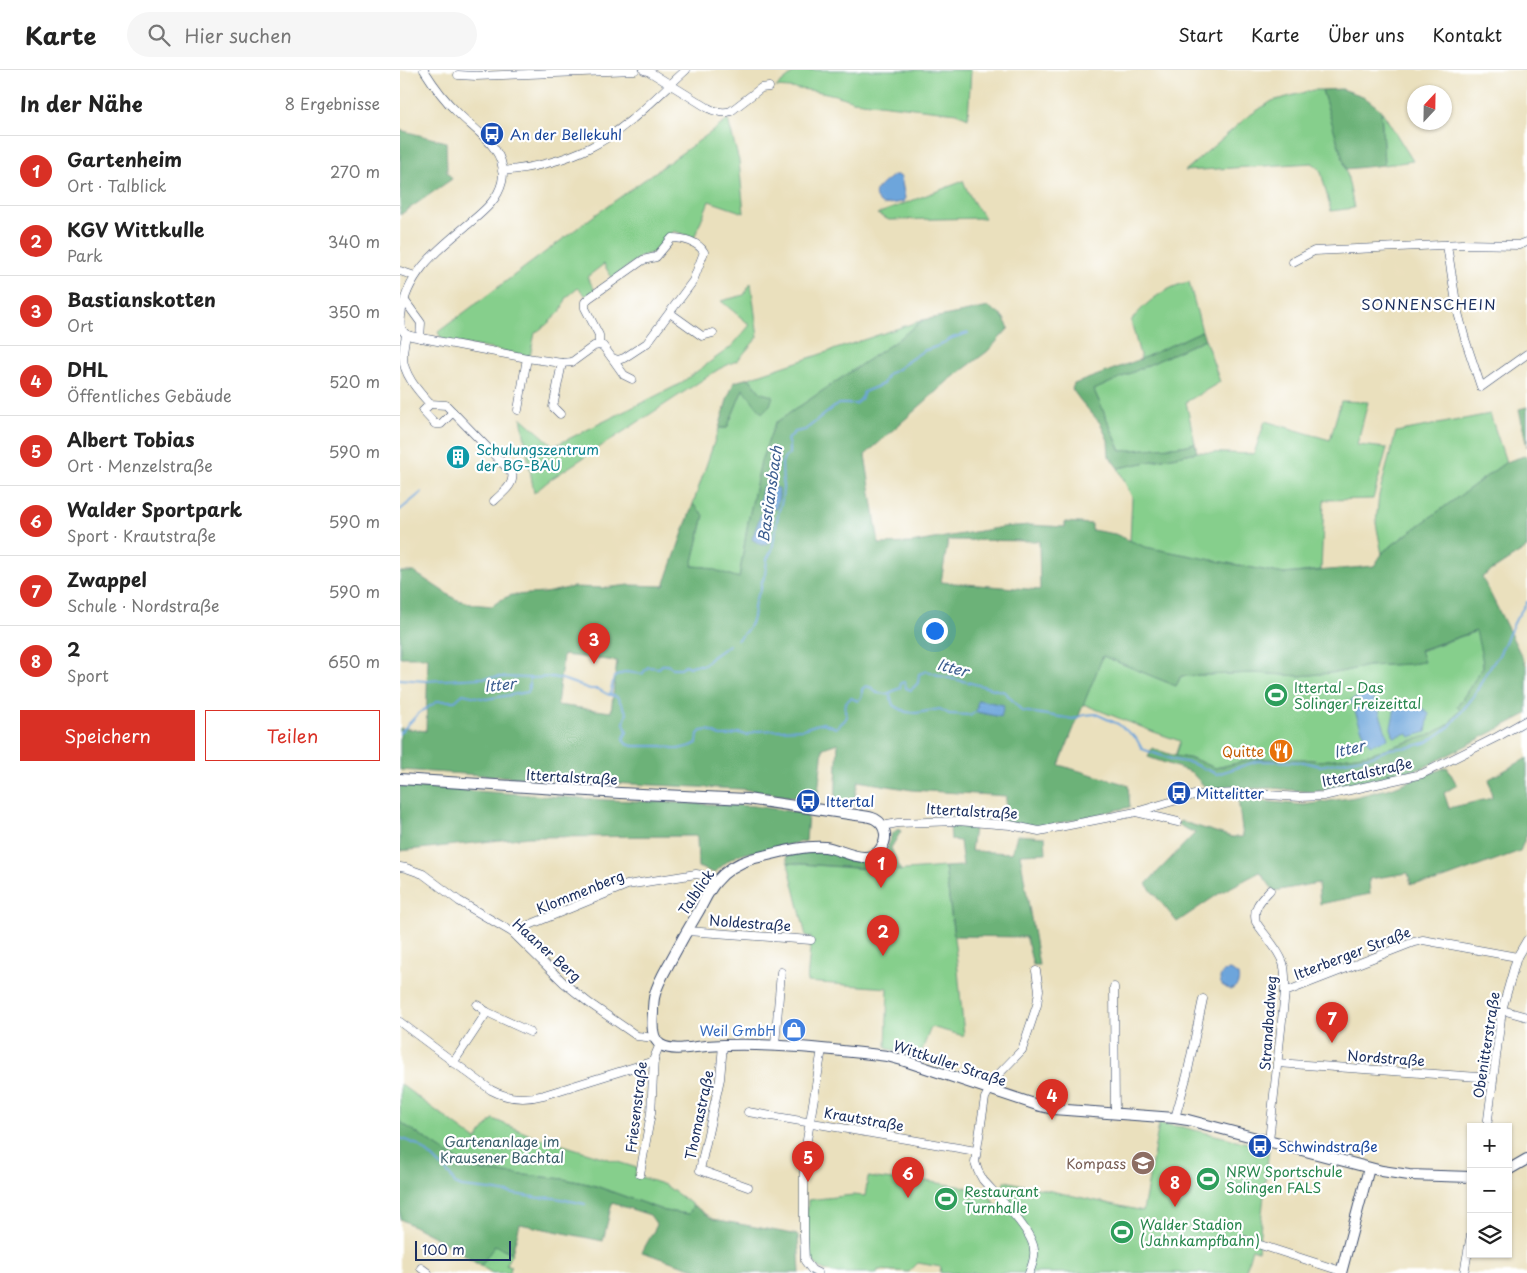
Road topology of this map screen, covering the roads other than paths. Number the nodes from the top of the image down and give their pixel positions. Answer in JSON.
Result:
{"nodes":[{"id":1,"x":424,"y":70,"type":"edge"},
{"id":2,"x":635,"y":70,"type":"edge"},
{"id":3,"x":644,"y":70,"type":"edge"},
{"id":4,"x":686,"y":70,"type":"edge"},
{"id":5,"x":458,"y":75,"type":"dead end"},
{"id":6,"x":670,"y":84,"type":"junction"},
{"id":7,"x":769,"y":87,"type":"dead end"},
{"id":8,"x":502,"y":171,"type":"junction"},
{"id":9,"x":1527,"y":242,"type":"edge"},
{"id":10,"x":1447,"y":245,"type":"junction"},
{"id":11,"x":1294,"y":262,"type":"dead end"},
{"id":12,"x":400,"y":270,"type":"edge"},
{"id":13,"x":415,"y":276,"type":"junction"},
{"id":14,"x":405,"y":301,"type":"junction"},
{"id":15,"x":670,"y":313,"type":"junction"},
{"id":16,"x":713,"y":333,"type":"dead end"},
{"id":17,"x":406,"y":335,"type":"junction"},
{"id":18,"x":420,"y":338,"type":"junction"},
{"id":19,"x":599,"y":345,"type":"junction"},
{"id":20,"x":1527,"y":354,"type":"edge"},
{"id":21,"x":527,"y":358,"type":"junction"},
{"id":22,"x":612,"y":358,"type":"junction"},
{"id":23,"x":562,"y":363,"type":"junction"},
{"id":24,"x":632,"y":379,"type":"dead end"},
{"id":25,"x":430,"y":404,"type":"junction"},
{"id":26,"x":518,"y":410,"type":"dead end"},
{"id":27,"x":453,"y":412,"type":"junction"},
{"id":28,"x":560,"y":414,"type":"dead end"},
{"id":29,"x":494,"y":501,"type":"dead end"},
{"id":30,"x":1527,"y":720,"type":"edge"},
{"id":31,"x":400,"y":779,"type":"edge"},
{"id":32,"x":1136,"y":812,"type":"junction"},
{"id":33,"x":1178,"y":822,"type":"dead end"},
{"id":34,"x":882,"y":826,"type":"junction"},
{"id":35,"x":400,"y":867,"type":"edge"},
{"id":36,"x":716,"y":882,"type":"junction"},
{"id":37,"x":1270,"y":890,"type":"dead end"},
{"id":38,"x":687,"y":931,"type":"junction"},
{"id":39,"x":512,"y":932,"type":"junction"},
{"id":40,"x":811,"y":940,"type":"dead end"},
{"id":41,"x":1527,"y":940,"type":"edge"},
{"id":42,"x":1517,"y":957,"type":"junction"},
{"id":43,"x":1036,"y":970,"type":"dead end"},
{"id":44,"x":781,"y":972,"type":"dead end"},
{"id":45,"x":1114,"y":987,"type":"dead end"},
{"id":46,"x":1285,"y":992,"type":"junction"},
{"id":47,"x":1203,"y":999,"type":"dead end"},
{"id":48,"x":477,"y":1005,"type":"dead end"},
{"id":49,"x":1502,"y":1010,"type":"junction"},
{"id":50,"x":487,"y":1012,"type":"junction"},
{"id":51,"x":1527,"y":1017,"type":"edge"},
{"id":52,"x":400,"y":1022,"type":"edge"},
{"id":53,"x":530,"y":1032,"type":"dead end"},
{"id":54,"x":658,"y":1041,"type":"junction"},
{"id":55,"x":723,"y":1045,"type":"junction"},
{"id":56,"x":775,"y":1045,"type":"junction"},
{"id":57,"x":822,"y":1049,"type":"junction"},
{"id":58,"x":654,"y":1061,"type":"junction"},
{"id":59,"x":453,"y":1063,"type":"junction"},
{"id":60,"x":1277,"y":1063,"type":"junction"},
{"id":61,"x":1493,"y":1078,"type":"junction"},
{"id":62,"x":990,"y":1089,"type":"junction"},
{"id":63,"x":748,"y":1112,"type":"dead end"},
{"id":64,"x":1115,"y":1114,"type":"junction"},
{"id":65,"x":1175,"y":1118,"type":"junction"},
{"id":66,"x":811,"y":1122,"type":"junction"},
{"id":67,"x":1487,"y":1123,"type":"edge"},
{"id":68,"x":1268,"y":1141,"type":"junction"},
{"id":69,"x":976,"y":1151,"type":"junction"},
{"id":70,"x":1527,"y":1159,"type":"edge"},
{"id":71,"x":1369,"y":1168,"type":"junction"},
{"id":72,"x":1511,"y":1168,"type":"edge"},
{"id":73,"x":640,"y":1174,"type":"dead end"},
{"id":74,"x":1467,"y":1177,"type":"edge"},
{"id":75,"x":748,"y":1187,"type":"dead end"},
{"id":76,"x":1242,"y":1239,"type":"dead end"},
{"id":77,"x":1467,"y":1257,"type":"edge"},
{"id":78,"x":421,"y":1268,"type":"dead end"},
{"id":79,"x":1341,"y":1272,"type":"edge"},
{"id":80,"x":428,"y":1273,"type":"edge"},
{"id":81,"x":818,"y":1273,"type":"edge"},
{"id":82,"x":1029,"y":1273,"type":"edge"},
{"id":83,"x":1464,"y":1273,"type":"edge"}],
"edges":[{"from":1,"to":8,"type":"street"},
{"from":2,"to":5,"type":"street"},
{"from":3,"to":6,"type":"street"},
{"from":4,"to":6,"type":"street"},
{"from":6,"to":7,"type":"street"},
{"from":6,"to":8,"type":"street"},
{"from":8,"to":13,"type":"street"},
{"from":9,"to":10,"type":"street"},
{"from":10,"to":11,"type":"street"},
{"from":10,"to":20,"type":"street"},
{"from":12,"to":13,"type":"street"},
{"from":13,"to":14,"type":"street"},
{"from":14,"to":17,"type":"street"},
{"from":14,"to":18,"type":"street"},
{"from":15,"to":16,"type":"street"},
{"from":15,"to":19,"type":"street"},
{"from":15,"to":22,"type":"street"},
{"from":17,"to":18,"type":"street"},
{"from":17,"to":25,"type":"street"},
{"from":18,"to":21,"type":"street"},
{"from":19,"to":22,"type":"street"},
{"from":19,"to":23,"type":"street"},
{"from":21,"to":23,"type":"street"},
{"from":21,"to":26,"type":"street"},
{"from":22,"to":24,"type":"street"},
{"from":23,"to":28,"type":"street"},
{"from":25,"to":27,"type":"street"},
{"from":25,"to":27,"type":"street"},
{"from":27,"to":29,"type":"street"},
{"from":30,"to":32,"type":"street","name":"Ittertalstraße"},
{"from":31,"to":34,"type":"main road","name":"Ittertalstraße"},
{"from":32,"to":33,"type":"street"},
{"from":32,"to":34,"type":"street","name":"Ittertalstraße"},
{"from":34,"to":36,"type":"main road","name":"Talblick"},
{"from":35,"to":39,"type":"street","name":"Haaner Berg"},
{"from":36,"to":38,"type":"main road","name":"Talblick"},
{"from":36,"to":39,"type":"street","name":"Klommenberg"},
{"from":37,"to":46,"type":"street","name":"Strandbadweg"},
{"from":38,"to":40,"type":"street","name":"Noldestraße"},
{"from":38,"to":54,"type":"main road","name":"Talblick"},
{"from":39,"to":54,"type":"street","name":"Haaner Berg"},
{"from":41,"to":42,"type":"street","name":"Obenitterstraße"},
{"from":42,"to":46,"type":"street","name":"Itterberger Straße"},
{"from":42,"to":49,"type":"street","name":"Obenitterstraße"},
{"from":43,"to":62,"type":"street"},
{"from":44,"to":56,"type":"street"},
{"from":45,"to":64,"type":"street"},
{"from":46,"to":60,"type":"street","name":"Strandbadweg"},
{"from":47,"to":65,"type":"street"},
{"from":48,"to":50,"type":"street"},
{"from":49,"to":51,"type":"street"},
{"from":49,"to":61,"type":"street","name":"Obenitterstraße"},
{"from":50,"to":53,"type":"street"},
{"from":50,"to":59,"type":"street"},
{"from":52,"to":59,"type":"street"},
{"from":54,"to":55,"type":"main road","name":"Wittkuller Straße"},
{"from":54,"to":58,"type":"street","name":"Friesenstraße"},
{"from":55,"to":56,"type":"main road","name":"Wittkuller Straße"},
{"from":55,"to":75,"type":"street","name":"Thomastraße"},
{"from":56,"to":57,"type":"main road","name":"Wittkuller Straße"},
{"from":57,"to":62,"type":"main road","name":"Wittkuller Straße"},
{"from":57,"to":66,"type":"street"},
{"from":58,"to":59,"type":"street"},
{"from":58,"to":73,"type":"street","name":"Friesenstraße"},
{"from":60,"to":61,"type":"street","name":"Nordstraße"},
{"from":60,"to":68,"type":"street","name":"Strandbadweg"},
{"from":61,"to":67,"type":"street","name":"Obenitterstraße"},
{"from":62,"to":64,"type":"main road","name":"Wittkuller Straße"},
{"from":62,"to":69,"type":"street"},
{"from":63,"to":66,"type":"street","name":"Krautstraße"},
{"from":64,"to":65,"type":"main road","name":"Wittkuller Straße"},
{"from":65,"to":68,"type":"main road","name":"Wittkuller Straße"},
{"from":66,"to":69,"type":"street","name":"Krautstraße"},
{"from":66,"to":81,"type":"street"},
{"from":68,"to":71,"type":"main road","name":"Wittkuller Straße"},
{"from":69,"to":82,"type":"street"},
{"from":70,"to":72,"type":"main road"},
{"from":71,"to":74,"type":"main road","name":"Wittkuller Straße"},
{"from":71,"to":79,"type":"main road"},
{"from":76,"to":79,"type":"street"},
{"from":77,"to":83,"type":"street"},
{"from":78,"to":80,"type":"street"}]}
